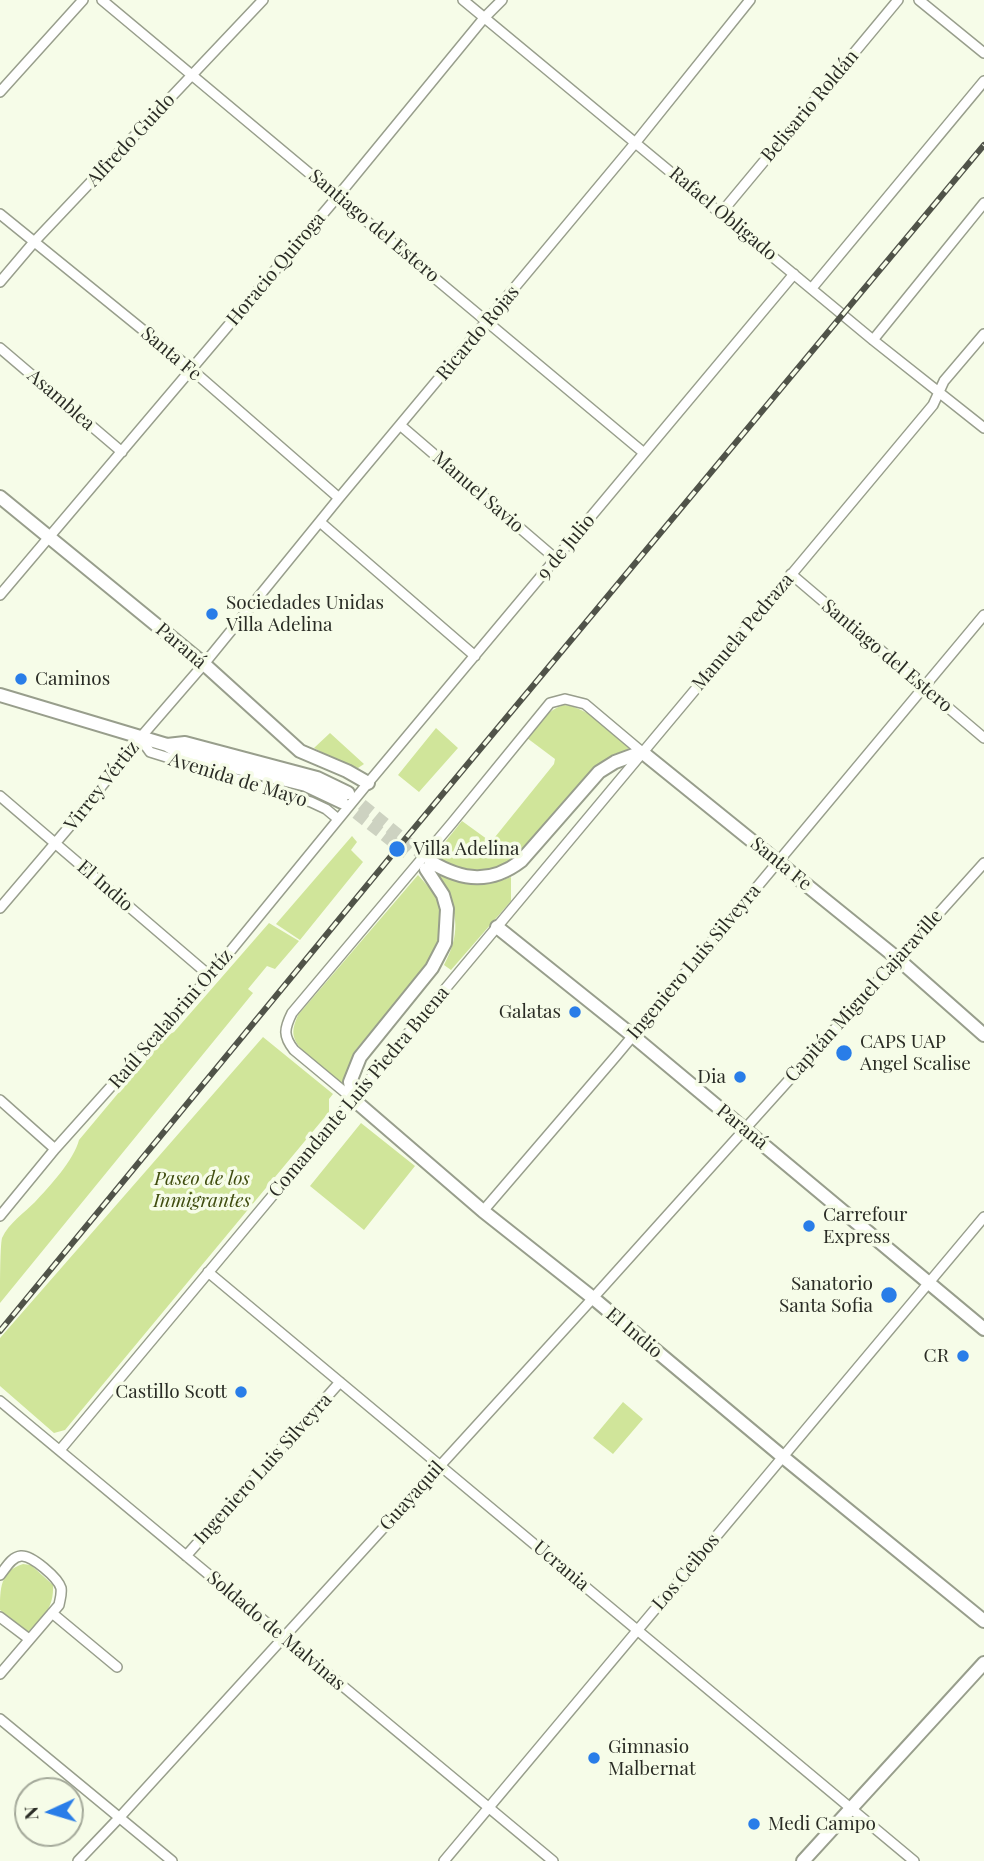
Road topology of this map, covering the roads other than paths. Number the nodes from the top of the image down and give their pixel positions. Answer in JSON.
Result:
{"nodes":[{"id":1,"x":83,"y":0,"type":"edge"},
{"id":2,"x":102,"y":0,"type":"edge"},
{"id":3,"x":263,"y":0,"type":"edge"},
{"id":4,"x":463,"y":0,"type":"edge"},
{"id":5,"x":502,"y":0,"type":"edge"},
{"id":6,"x":750,"y":0,"type":"edge"},
{"id":7,"x":898,"y":0,"type":"edge"},
{"id":8,"x":919,"y":0,"type":"edge"},
{"id":9,"x":484,"y":18,"type":"junction"},
{"id":10,"x":984,"y":53,"type":"edge"},
{"id":11,"x":192,"y":75,"type":"junction"},
{"id":12,"x":984,"y":80,"type":"edge"},
{"id":13,"x":0,"y":92,"type":"edge"},
{"id":14,"x":636,"y":142,"type":"junction"},
{"id":15,"x":338,"y":196,"type":"junction"},
{"id":16,"x":984,"y":203,"type":"edge"},
{"id":17,"x":721,"y":213,"type":"junction"},
{"id":18,"x":0,"y":214,"type":"edge"},
{"id":19,"x":34,"y":242,"type":"junction"},
{"id":20,"x":794,"y":274,"type":"junction"},
{"id":21,"x":0,"y":282,"type":"edge"},
{"id":22,"x":812,"y":288,"type":"junction"},
{"id":23,"x":488,"y":321,"type":"junction"},
{"id":24,"x":984,"y":334,"type":"edge"},
{"id":25,"x":873,"y":340,"type":"junction"},
{"id":26,"x":0,"y":348,"type":"edge"},
{"id":27,"x":191,"y":369,"type":"junction"},
{"id":28,"x":939,"y":391,"type":"junction"},
{"id":29,"x":400,"y":425,"type":"junction"},
{"id":30,"x":984,"y":428,"type":"edge"},
{"id":31,"x":122,"y":452,"type":"junction"},
{"id":32,"x":644,"y":453,"type":"junction"},
{"id":33,"x":0,"y":497,"type":"edge"},
{"id":34,"x":339,"y":498,"type":"junction"},
{"id":35,"x":320,"y":522,"type":"junction"},
{"id":36,"x":48,"y":538,"type":"junction"},
{"id":37,"x":556,"y":559,"type":"junction"},
{"id":38,"x":791,"y":574,"type":"junction"},
{"id":39,"x":0,"y":595,"type":"edge"},
{"id":40,"x":984,"y":615,"type":"edge"},
{"id":41,"x":475,"y":656,"type":"junction"},
{"id":42,"x":204,"y":664,"type":"junction"},
{"id":43,"x":924,"y":687,"type":"junction"},
{"id":44,"x":0,"y":695,"type":"edge"},
{"id":45,"x":140,"y":738,"type":"junction"},
{"id":46,"x":984,"y":738,"type":"edge"},
{"id":47,"x":642,"y":752,"type":"junction"},
{"id":48,"x":368,"y":783,"type":"junction"},
{"id":49,"x":0,"y":796,"type":"edge"},
{"id":50,"x":345,"y":798,"type":"tunnel mouth"},
{"id":51,"x":338,"y":820,"type":"junction"},
{"id":52,"x":56,"y":843,"type":"junction"},
{"id":53,"x":777,"y":861,"type":"junction"},
{"id":54,"x":984,"y":863,"type":"edge"},
{"id":55,"x":0,"y":908,"type":"edge"},
{"id":56,"x":497,"y":927,"type":"junction"},
{"id":57,"x":898,"y":959,"type":"junction"},
{"id":58,"x":210,"y":976,"type":"junction"},
{"id":59,"x":984,"y":1035,"type":"edge"},
{"id":60,"x":633,"y":1036,"type":"junction"},
{"id":61,"x":287,"y":1041,"type":"joint"},
{"id":62,"x":353,"y":1099,"type":"junction"},
{"id":63,"x":0,"y":1100,"type":"edge"},
{"id":64,"x":744,"y":1129,"type":"junction"},
{"id":65,"x":55,"y":1149,"type":"junction"},
{"id":66,"x":482,"y":1211,"type":"junction"},
{"id":67,"x":0,"y":1216,"type":"edge"},
{"id":68,"x":984,"y":1217,"type":"edge"},
{"id":69,"x":208,"y":1272,"type":"junction"},
{"id":70,"x":928,"y":1283,"type":"junction"},
{"id":71,"x":593,"y":1298,"type":"junction"},
{"id":72,"x":984,"y":1329,"type":"edge"},
{"id":73,"x":340,"y":1382,"type":"junction"},
{"id":74,"x":0,"y":1401,"type":"edge"},
{"id":75,"x":60,"y":1450,"type":"junction"},
{"id":76,"x":783,"y":1457,"type":"junction"},
{"id":77,"x":440,"y":1465,"type":"junction"},
{"id":78,"x":186,"y":1556,"type":"junction"},
{"id":79,"x":0,"y":1575,"type":"edge"},
{"id":80,"x":52,"y":1613,"type":"junction"},
{"id":81,"x":0,"y":1617,"type":"edge"},
{"id":82,"x":984,"y":1621,"type":"edge"},
{"id":83,"x":638,"y":1630,"type":"junction"},
{"id":84,"x":284,"y":1638,"type":"junction"},
{"id":85,"x":29,"y":1639,"type":"junction"},
{"id":86,"x":984,"y":1663,"type":"edge"},
{"id":87,"x":117,"y":1667,"type":"dead end"},
{"id":88,"x":0,"y":1674,"type":"edge"},
{"id":89,"x":0,"y":1719,"type":"edge"},
{"id":90,"x":850,"y":1807,"type":"junction"},
{"id":91,"x":489,"y":1808,"type":"junction"},
{"id":92,"x":118,"y":1818,"type":"junction"},
{"id":93,"x":78,"y":1861,"type":"edge"},
{"id":94,"x":172,"y":1861,"type":"edge"},
{"id":95,"x":444,"y":1861,"type":"edge"},
{"id":96,"x":553,"y":1861,"type":"edge"},
{"id":97,"x":803,"y":1861,"type":"edge"},
{"id":98,"x":914,"y":1861,"type":"edge"}],
"edges":[{"from":1,"to":13,"type":"street"},
{"from":2,"to":11,"type":"street","name":"Santiago del Estero"},
{"from":3,"to":11,"type":"street","name":"Alfredo Guido"},
{"from":4,"to":9,"type":"street","name":"Rafael Obligado"},
{"from":5,"to":9,"type":"street","name":"Horacio Quiroga"},
{"from":6,"to":14,"type":"street","name":"Ricardo Rojas"},
{"from":7,"to":17,"type":"street","name":"Belisario Roldán"},
{"from":8,"to":10,"type":"street"},
{"from":9,"to":14,"type":"street","name":"Rafael Obligado"},
{"from":9,"to":15,"type":"street","name":"Horacio Quiroga"},
{"from":11,"to":15,"type":"street","name":"Santiago del Estero"},
{"from":11,"to":19,"type":"street","name":"Alfredo Guido"},
{"from":12,"to":22,"type":"street"},
{"from":14,"to":17,"type":"street","name":"Rafael Obligado"},
{"from":14,"to":23,"type":"street","name":"Ricardo Rojas"},
{"from":15,"to":23,"type":"street","name":"Santiago del Estero"},
{"from":15,"to":27,"type":"street","name":"Horacio Quiroga"},
{"from":16,"to":25,"type":"street"},
{"from":17,"to":20,"type":"street","name":"Rafael Obligado"},
{"from":18,"to":19,"type":"street","name":"Santa Fe"},
{"from":19,"to":21,"type":"street","name":"Alfredo Guido"},
{"from":19,"to":27,"type":"street","name":"Santa Fe"},
{"from":20,"to":22,"type":"street","name":"Rafael Obligado"},
{"from":20,"to":32,"type":"street","name":"9 de Julio"},
{"from":22,"to":25,"type":"street","name":"Rafael Obligado"},
{"from":23,"to":29,"type":"street","name":"Ricardo Rojas"},
{"from":23,"to":32,"type":"street","name":"Santiago del Estero"},
{"from":24,"to":28,"type":"street","name":"Manuela Pedraza"},
{"from":25,"to":28,"type":"street","name":"Rafael Obligado"},
{"from":26,"to":31,"type":"street","name":"Asamblea"},
{"from":27,"to":31,"type":"street","name":"Horacio Quiroga"},
{"from":27,"to":34,"type":"street","name":"Santa Fe"},
{"from":28,"to":30,"type":"street","name":"Rafael Obligado"},
{"from":28,"to":38,"type":"street","name":"Manuela Pedraza"},
{"from":29,"to":34,"type":"street","name":"Ricardo Rojas"},
{"from":29,"to":37,"type":"street","name":"Manuel Savio"},
{"from":31,"to":36,"type":"street","name":"Horacio Quiroga"},
{"from":32,"to":37,"type":"street","name":"9 de Julio"},
{"from":33,"to":36,"type":"street","name":"Paraná"},
{"from":34,"to":35,"type":"street","name":"Ricardo Rojas"},
{"from":35,"to":41,"type":"street"},
{"from":35,"to":42,"type":"street","name":"Ricardo Rojas"},
{"from":36,"to":39,"type":"street","name":"Horacio Quiroga"},
{"from":36,"to":42,"type":"street","name":"Paraná"},
{"from":37,"to":41,"type":"street","name":"9 de Julio"},
{"from":38,"to":43,"type":"street","name":"Santiago del Estero"},
{"from":38,"to":47,"type":"street","name":"Manuela Pedraza"},
{"from":40,"to":43,"type":"street","name":"Ingeniero Luis Silveyra"},
{"from":41,"to":48,"type":"street","name":"9 de Julio"},
{"from":42,"to":45,"type":"street","name":"Virrey Vértiz"},
{"from":42,"to":48,"type":"street","name":"Paraná"},
{"from":43,"to":46,"type":"street","name":"Santiago del Estero"},
{"from":43,"to":53,"type":"street","name":"Ingeniero Luis Silveyra"},
{"from":44,"to":45,"type":"street","name":"Avenida de Mayo"},
{"from":45,"to":50,"type":"street","name":"Avenida de Mayo"},
{"from":45,"to":51,"type":"street","name":"Avenida de Mayo"},
{"from":45,"to":52,"type":"street","name":"Virrey Vértiz"},
{"from":47,"to":53,"type":"street","name":"Santa Fe"},
{"from":47,"to":56,"type":"street","name":"Manuela Pedraza"},
{"from":47,"to":61,"type":"street","name":"Santa Fe"},
{"from":47,"to":62,"type":"street"},
{"from":48,"to":51,"type":"street","name":"9 de Julio"},
{"from":49,"to":52,"type":"street","name":"El Indio"},
{"from":51,"to":58,"type":"street","name":"Raúl Scalabrini Ortíz"},
{"from":52,"to":55,"type":"street","name":"Virrey Vértiz"},
{"from":52,"to":58,"type":"street","name":"El Indio"},
{"from":53,"to":57,"type":"street","name":"Santa Fe"},
{"from":53,"to":60,"type":"street","name":"Ingeniero Luis Silveyra"},
{"from":54,"to":57,"type":"street","name":"Capitán Miguel Cajaraville"},
{"from":56,"to":60,"type":"street","name":"Paraná"},
{"from":56,"to":62,"type":"street","name":"Comandante Luis Piedra Buena"},
{"from":57,"to":59,"type":"street","name":"Santa Fe"},
{"from":57,"to":64,"type":"street","name":"Capitán Miguel Cajaraville"},
{"from":58,"to":65,"type":"street","name":"Raúl Scalabrini Ortíz"},
{"from":60,"to":64,"type":"street","name":"Paraná"},
{"from":60,"to":66,"type":"street","name":"Ingeniero Luis Silveyra"},
{"from":61,"to":62,"type":"street","name":"El Indio"},
{"from":62,"to":66,"type":"street","name":"El Indio"},
{"from":62,"to":69,"type":"street","name":"Comandante Luis Piedra Buena"},
{"from":63,"to":65,"type":"street"},
{"from":64,"to":70,"type":"street","name":"Paraná"},
{"from":64,"to":71,"type":"street","name":"Guayaquil"},
{"from":65,"to":67,"type":"street","name":"Raúl Scalabrini Ortíz"},
{"from":66,"to":71,"type":"street","name":"El Indio"},
{"from":68,"to":70,"type":"street","name":"Los Ceibos"},
{"from":69,"to":73,"type":"street","name":"Ucrania"},
{"from":69,"to":75,"type":"street","name":"Comandante Luis Piedra Buena"},
{"from":70,"to":72,"type":"street","name":"Paraná"},
{"from":70,"to":76,"type":"street","name":"Los Ceibos"},
{"from":71,"to":76,"type":"street","name":"El Indio"},
{"from":71,"to":77,"type":"street","name":"Guayaquil"},
{"from":73,"to":77,"type":"street","name":"Ucrania"},
{"from":73,"to":78,"type":"street","name":"Ingeniero Luis Silveyra"},
{"from":74,"to":75,"type":"street","name":"Soldado de Malvinas"},
{"from":75,"to":78,"type":"street","name":"Soldado de Malvinas"},
{"from":76,"to":82,"type":"street","name":"El Indio"},
{"from":76,"to":83,"type":"street","name":"Los Ceibos"},
{"from":77,"to":83,"type":"street","name":"Ucrania"},
{"from":77,"to":84,"type":"street","name":"Guayaquil"},
{"from":78,"to":84,"type":"street","name":"Soldado de Malvinas"},
{"from":79,"to":80,"type":"street"},
{"from":80,"to":85,"type":"street"},
{"from":80,"to":87,"type":"street"},
{"from":81,"to":85,"type":"street"},
{"from":83,"to":90,"type":"street","name":"Ucrania"},
{"from":83,"to":91,"type":"street","name":"Los Ceibos"},
{"from":84,"to":91,"type":"street","name":"Soldado de Malvinas"},
{"from":84,"to":92,"type":"street","name":"Guayaquil"},
{"from":85,"to":88,"type":"street"},
{"from":86,"to":90,"type":"street"},
{"from":89,"to":92,"type":"street"},
{"from":90,"to":97,"type":"street"},
{"from":90,"to":98,"type":"street","name":"Ucrania"},
{"from":91,"to":95,"type":"street","name":"Los Ceibos"},
{"from":91,"to":96,"type":"street","name":"Soldado de Malvinas"},
{"from":92,"to":93,"type":"street","name":"Guayaquil"},
{"from":92,"to":94,"type":"street"}]}
